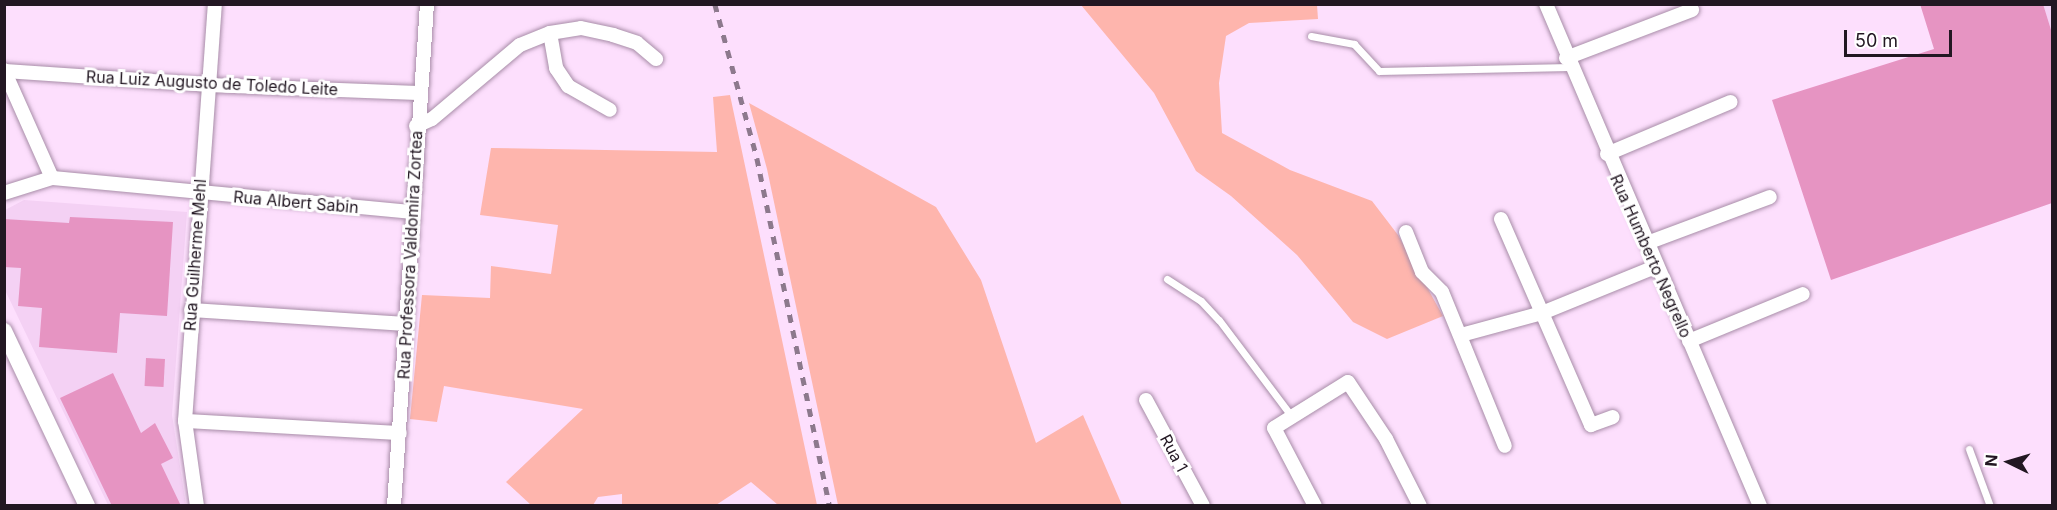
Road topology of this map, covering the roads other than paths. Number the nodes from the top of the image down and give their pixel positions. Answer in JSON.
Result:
{"nodes":[{"id":1,"x":215,"y":4,"type":"edge"},
{"id":2,"x":427,"y":4,"type":"edge"},
{"id":3,"x":1546,"y":4,"type":"edge"},
{"id":4,"x":1692,"y":10,"type":"dead end"},
{"id":5,"x":550,"y":33,"type":"junction"},
{"id":6,"x":1311,"y":36,"type":"dead end"},
{"id":7,"x":656,"y":59,"type":"dead end"},
{"id":8,"x":1568,"y":63,"type":"junction"},
{"id":9,"x":5,"y":70,"type":"edge"},
{"id":10,"x":208,"y":85,"type":"junction"},
{"id":11,"x":418,"y":93,"type":"junction"},
{"id":12,"x":1731,"y":102,"type":"dead end"},
{"id":13,"x":610,"y":110,"type":"dead end"},
{"id":14,"x":416,"y":126,"type":"junction"},
{"id":15,"x":1607,"y":154,"type":"junction"},
{"id":16,"x":52,"y":178,"type":"junction"},
{"id":17,"x":4,"y":193,"type":"edge"},
{"id":18,"x":198,"y":193,"type":"junction"},
{"id":19,"x":1770,"y":197,"type":"dead end"},
{"id":20,"x":411,"y":212,"type":"junction"},
{"id":21,"x":1501,"y":219,"type":"dead end"},
{"id":22,"x":1406,"y":232,"type":"dead end"},
{"id":23,"x":1647,"y":243,"type":"junction"},
{"id":24,"x":1657,"y":266,"type":"junction"},
{"id":25,"x":1167,"y":279,"type":"dead end"},
{"id":26,"x":1803,"y":294,"type":"dead end"},
{"id":27,"x":191,"y":310,"type":"junction"},
{"id":28,"x":1542,"y":313,"type":"junction"},
{"id":29,"x":407,"y":324,"type":"junction"},
{"id":30,"x":4,"y":331,"type":"edge"},
{"id":31,"x":1461,"y":335,"type":"junction"},
{"id":32,"x":1689,"y":340,"type":"junction"},
{"id":33,"x":1146,"y":399,"type":"dead end"},
{"id":34,"x":1293,"y":417,"type":"junction"},
{"id":35,"x":1613,"y":417,"type":"dead end"},
{"id":36,"x":185,"y":421,"type":"junction"},
{"id":37,"x":400,"y":433,"type":"junction"},
{"id":38,"x":1505,"y":446,"type":"dead end"},
{"id":39,"x":1969,"y":449,"type":"dead end"},
{"id":40,"x":87,"y":506,"type":"edge"},
{"id":41,"x":197,"y":506,"type":"edge"},
{"id":42,"x":394,"y":506,"type":"edge"},
{"id":43,"x":1203,"y":506,"type":"edge"},
{"id":44,"x":1315,"y":506,"type":"edge"},
{"id":45,"x":1420,"y":506,"type":"edge"},
{"id":46,"x":1760,"y":506,"type":"edge"},
{"id":47,"x":1990,"y":506,"type":"edge"}],
"edges":[{"from":1,"to":10,"type":"street","name":"Rua Guilherme Mehl"},
{"from":2,"to":11,"type":"street","name":"Rua Professora Valdomira Zortea"},
{"from":3,"to":8,"type":"street","name":"Rua Humberto Negrello"},
{"from":4,"to":8,"type":"street"},
{"from":5,"to":7,"type":"street"},
{"from":5,"to":13,"type":"street"},
{"from":5,"to":14,"type":"street"},
{"from":6,"to":8,"type":"lane"},
{"from":8,"to":15,"type":"street","name":"Rua Humberto Negrello"},
{"from":9,"to":10,"type":"street","name":"Rua Luiz Augusto de Toledo Leite"},
{"from":9,"to":16,"type":"street"},
{"from":10,"to":11,"type":"street","name":"Rua Luiz Augusto de Toledo Leite"},
{"from":10,"to":18,"type":"street","name":"Rua Guilherme Mehl"},
{"from":11,"to":14,"type":"street","name":"Rua Professora Valdomira Zortea"},
{"from":12,"to":15,"type":"street"},
{"from":14,"to":20,"type":"street","name":"Rua Professora Valdomira Zortea"},
{"from":15,"to":23,"type":"street","name":"Rua Humberto Negrello"},
{"from":16,"to":17,"type":"street","name":"Rua Albert Sabin"},
{"from":16,"to":18,"type":"street","name":"Rua Albert Sabin"},
{"from":18,"to":20,"type":"street","name":"Rua Albert Sabin"},
{"from":18,"to":27,"type":"street","name":"Rua Guilherme Mehl"},
{"from":19,"to":23,"type":"street"},
{"from":20,"to":29,"type":"street","name":"Rua Professora Valdomira Zortea"},
{"from":21,"to":28,"type":"street"},
{"from":22,"to":31,"type":"street"},
{"from":23,"to":24,"type":"street","name":"Rua Humberto Negrello"},
{"from":24,"to":28,"type":"street"},
{"from":24,"to":32,"type":"street","name":"Rua Humberto Negrello"},
{"from":25,"to":34,"type":"lane"},
{"from":26,"to":32,"type":"street"},
{"from":27,"to":29,"type":"street"},
{"from":27,"to":36,"type":"street","name":"Rua Guilherme Mehl"},
{"from":28,"to":31,"type":"street"},
{"from":28,"to":35,"type":"street"},
{"from":29,"to":37,"type":"street","name":"Rua Professora Valdomira Zortea"},
{"from":30,"to":40,"type":"street"},
{"from":31,"to":38,"type":"street"},
{"from":32,"to":46,"type":"street","name":"Rua Humberto Negrello"},
{"from":33,"to":43,"type":"street","name":"Rua 1"},
{"from":34,"to":44,"type":"street"},
{"from":34,"to":45,"type":"street"},
{"from":36,"to":37,"type":"street"},
{"from":36,"to":41,"type":"street","name":"Rua Guilherme Mehl"},
{"from":37,"to":42,"type":"street","name":"Rua Professora Valdomira Zortea"},
{"from":39,"to":47,"type":"lane"}]}
